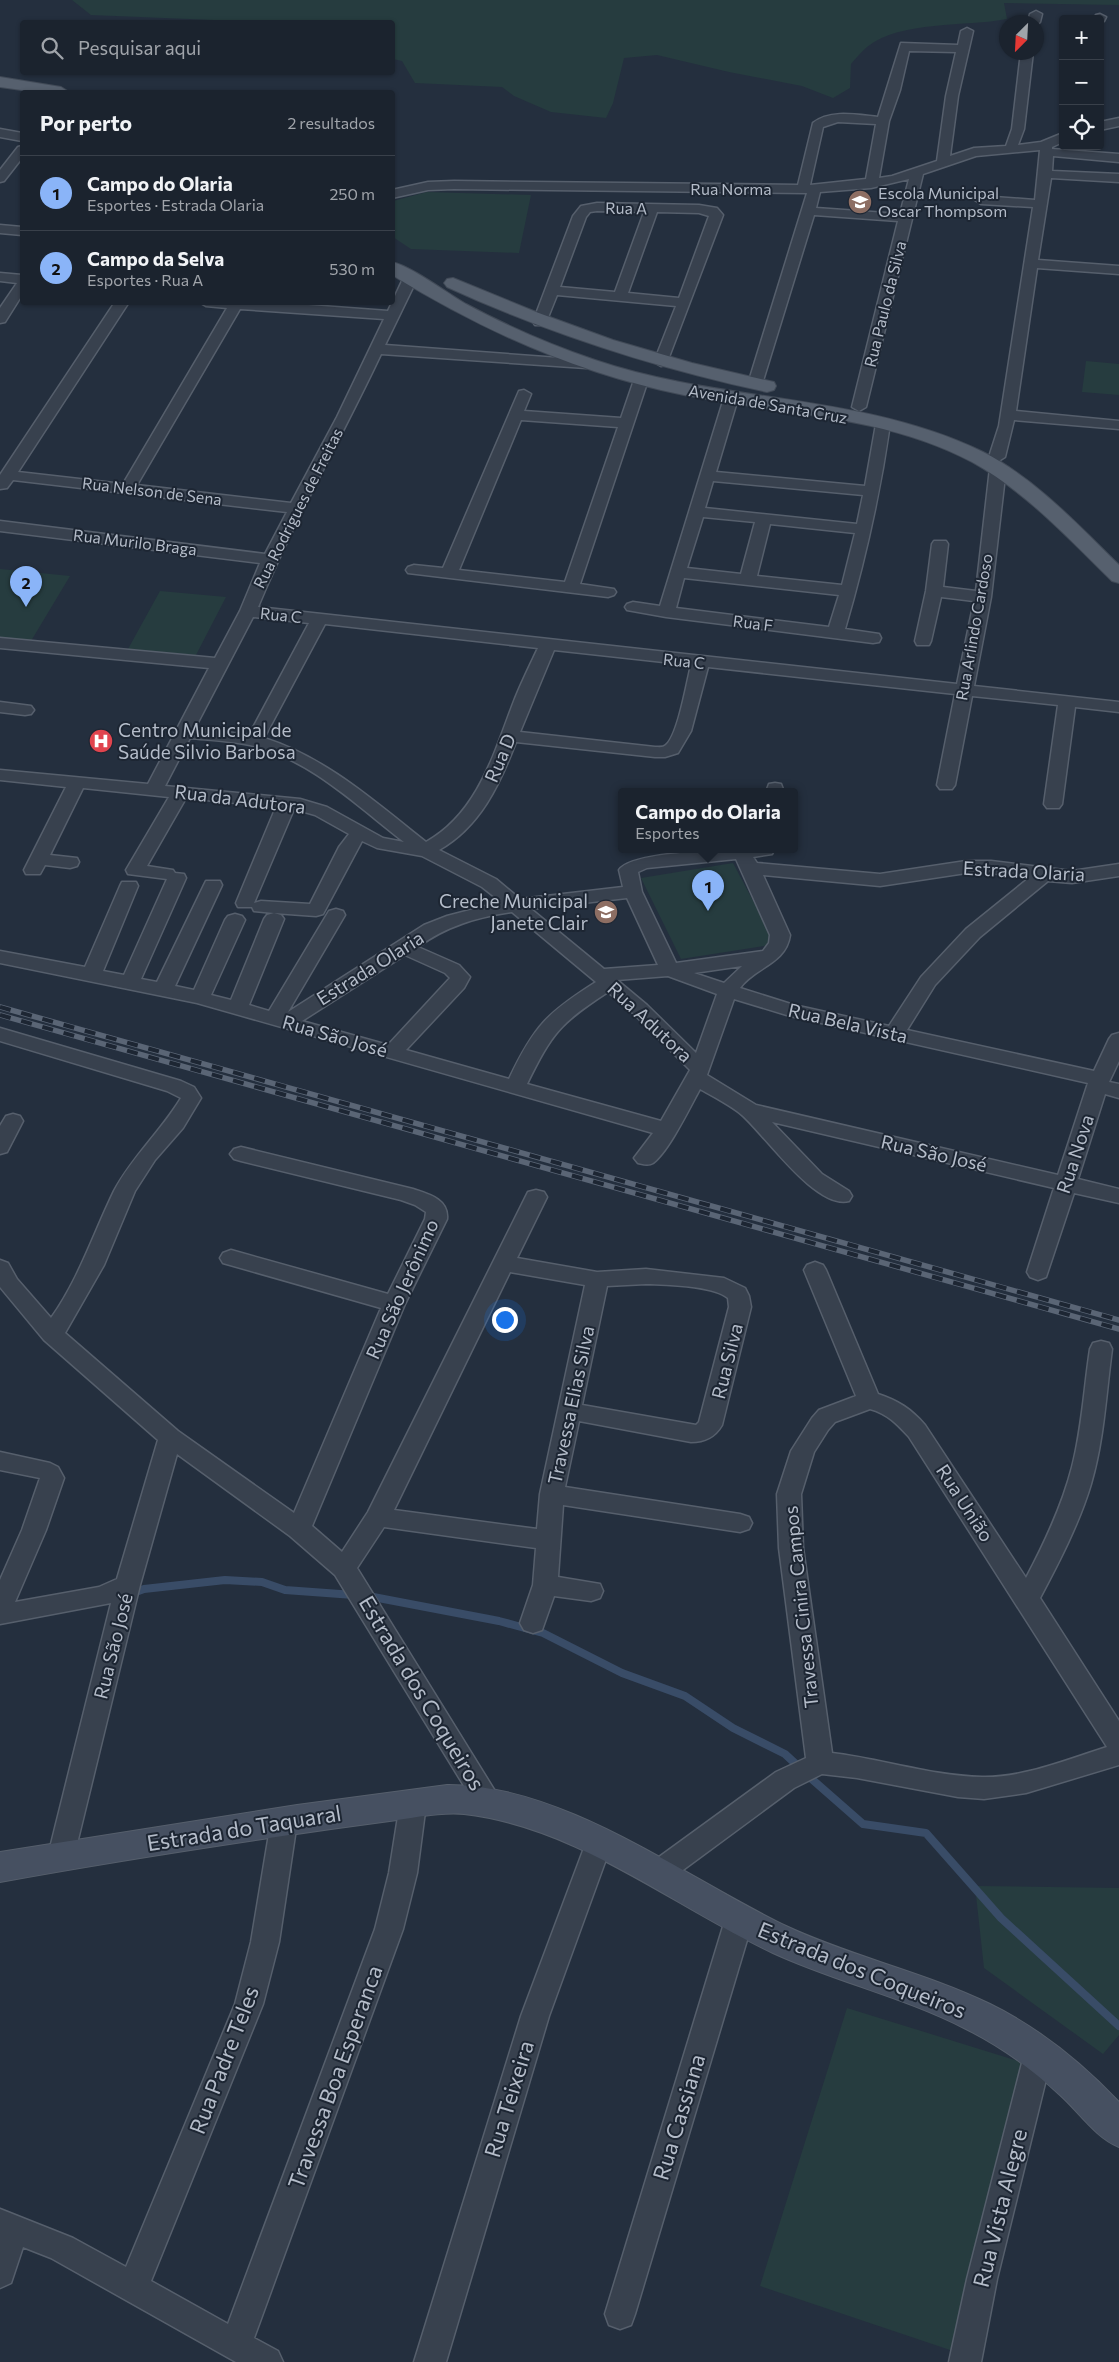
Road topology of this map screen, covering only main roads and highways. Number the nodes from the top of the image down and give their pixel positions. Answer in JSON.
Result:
{"nodes":[{"id":1,"x":0,"y":82,"type":"edge"},
{"id":2,"x":0,"y":86,"type":"edge"},
{"id":3,"x":25,"y":90,"type":"edge"},
{"id":4,"x":49,"y":90,"type":"edge"},
{"id":5,"x":395,"y":254,"type":"edge"},
{"id":6,"x":395,"y":269,"type":"edge"},
{"id":7,"x":572,"y":334,"type":"junction"},
{"id":8,"x":530,"y":343,"type":"junction"},
{"id":9,"x":755,"y":384,"type":"junction"},
{"id":10,"x":731,"y":398,"type":"junction"},
{"id":11,"x":998,"y":463,"type":"junction"},
{"id":12,"x":1119,"y":560,"type":"edge"},
{"id":13,"x":1119,"y":577,"type":"edge"}],
"edges":[{"from":1,"to":4,"type":"main road"},
{"from":2,"to":3,"type":"main road"},
{"from":5,"to":7,"type":"main road","name":"Avenida de Santa Cruz"},
{"from":6,"to":8,"type":"main road","name":"Avenida de Santa Cruz"},
{"from":7,"to":8,"type":"main road"},
{"from":7,"to":9,"type":"main road","name":"Avenida de Santa Cruz"},
{"from":8,"to":10,"type":"main road","name":"Avenida de Santa Cruz"},
{"from":9,"to":10,"type":"main road"},
{"from":9,"to":11,"type":"main road","name":"Avenida de Santa Cruz"},
{"from":10,"to":11,"type":"main road","name":"Avenida de Santa Cruz"},
{"from":11,"to":12,"type":"main road","name":"Avenida de Santa Cruz"},
{"from":11,"to":13,"type":"main road","name":"Avenida de Santa Cruz"}]}
